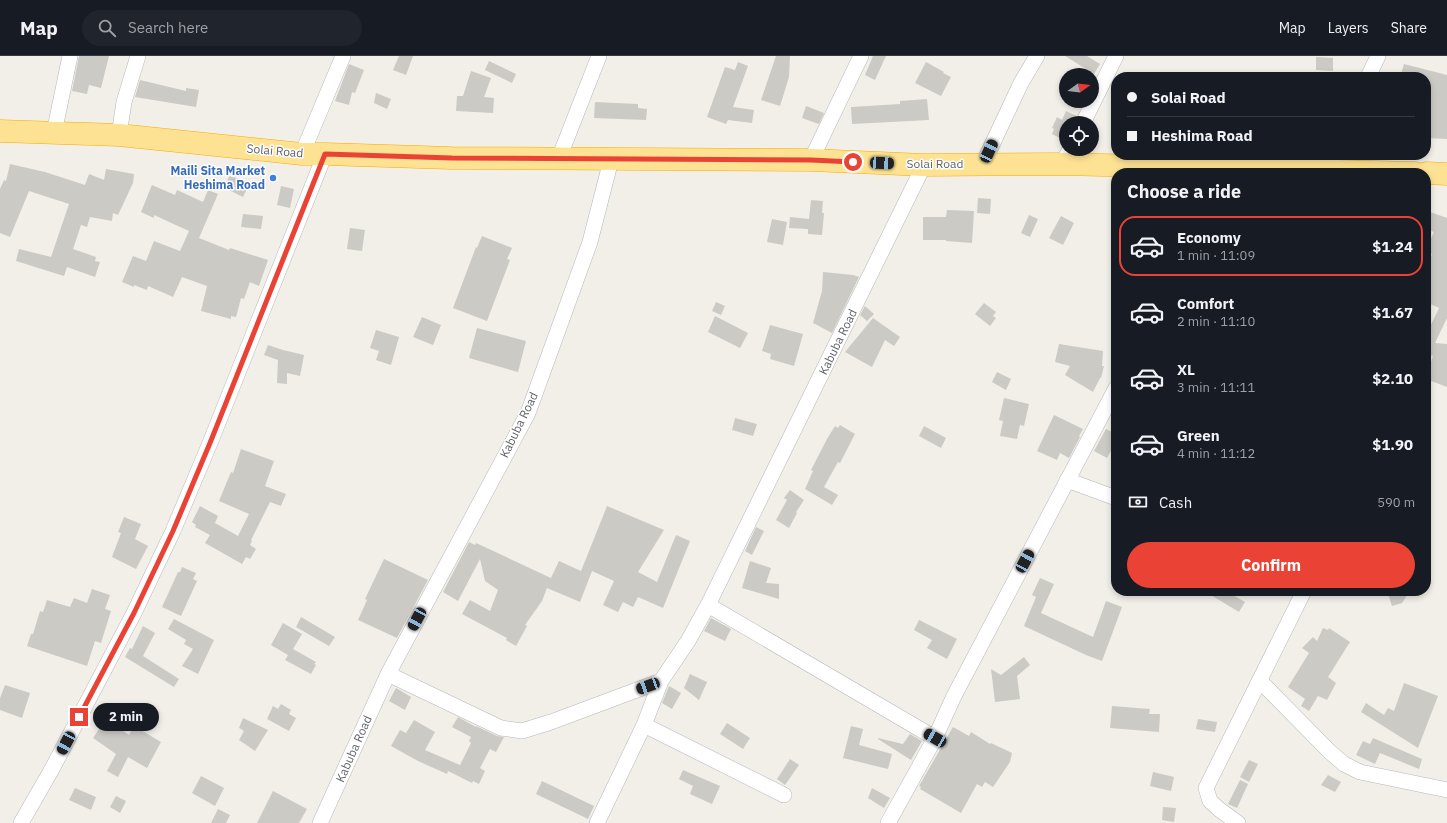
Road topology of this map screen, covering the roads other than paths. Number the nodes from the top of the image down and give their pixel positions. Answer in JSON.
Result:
{"nodes":[{"id":1,"x":70,"y":56,"type":"edge"},
{"id":2,"x":138,"y":56,"type":"edge"},
{"id":3,"x":342,"y":56,"type":"edge"},
{"id":4,"x":599,"y":56,"type":"edge"},
{"id":5,"x":861,"y":56,"type":"edge"},
{"id":6,"x":1037,"y":56,"type":"edge"},
{"id":7,"x":1116,"y":56,"type":"edge"},
{"id":8,"x":1378,"y":56,"type":"edge"},
{"id":9,"x":1370,"y":72,"type":"edge"},
{"id":10,"x":1086,"y":116,"type":"edge"},
{"id":11,"x":0,"y":131,"type":"edge"},
{"id":12,"x":54,"y":133,"type":"junction"},
{"id":13,"x":119,"y":135,"type":"junction"},
{"id":14,"x":302,"y":154,"type":"junction"},
{"id":15,"x":325,"y":154,"type":"junction"},
{"id":16,"x":1066,"y":156,"type":"edge"},
{"id":17,"x":559,"y":158,"type":"junction"},
{"id":18,"x":611,"y":160,"type":"junction"},
{"id":19,"x":811,"y":160,"type":"junction"},
{"id":20,"x":1325,"y":162,"type":"edge"},
{"id":21,"x":983,"y":164,"type":"junction"},
{"id":22,"x":924,"y":165,"type":"junction"},
{"id":23,"x":1197,"y":168,"type":"edge"},
{"id":24,"x":1262,"y":168,"type":"edge"},
{"id":25,"x":1374,"y":168,"type":"edge"},
{"id":26,"x":1431,"y":173,"type":"edge"},
{"id":27,"x":1447,"y":174,"type":"edge"},
{"id":28,"x":1111,"y":398,"type":"edge"},
{"id":29,"x":1068,"y":480,"type":"junction"},
{"id":30,"x":1111,"y":496,"type":"edge"},
{"id":31,"x":1297,"y":596,"type":"edge"},
{"id":32,"x":708,"y":605,"type":"junction"},
{"id":33,"x":388,"y":674,"type":"junction"},
{"id":34,"x":661,"y":681,"type":"junction"},
{"id":35,"x":1260,"y":681,"type":"junction"},
{"id":36,"x":644,"y":725,"type":"junction"},
{"id":37,"x":935,"y":738,"type":"junction"},
{"id":38,"x":1447,"y":790,"type":"edge"},
{"id":39,"x":784,"y":794,"type":"dead end"},
{"id":40,"x":21,"y":823,"type":"edge"},
{"id":41,"x":320,"y":823,"type":"edge"},
{"id":42,"x":597,"y":823,"type":"edge"},
{"id":43,"x":888,"y":823,"type":"edge"},
{"id":44,"x":1238,"y":823,"type":"edge"}],
"edges":[{"from":1,"to":12,"type":"street"},
{"from":2,"to":13,"type":"street"},
{"from":3,"to":14,"type":"street"},
{"from":4,"to":17,"type":"street"},
{"from":5,"to":19,"type":"street"},
{"from":6,"to":21,"type":"street"},
{"from":7,"to":10,"type":"street"},
{"from":8,"to":9,"type":"street"},
{"from":11,"to":12,"type":"highway","name":"Solai Road"},
{"from":12,"to":13,"type":"highway","name":"Solai Road"},
{"from":13,"to":14,"type":"highway","name":"Solai Road"},
{"from":14,"to":15,"type":"highway","name":"Solai Road"},
{"from":15,"to":17,"type":"highway","name":"Solai Road"},
{"from":15,"to":40,"type":"street"},
{"from":16,"to":21,"type":"highway","name":"Solai Road"},
{"from":16,"to":23,"type":"highway","name":"Solai Road"},
{"from":17,"to":18,"type":"highway","name":"Solai Road"},
{"from":18,"to":19,"type":"highway","name":"Solai Road"},
{"from":18,"to":33,"type":"street","name":"Kabuba Road"},
{"from":19,"to":22,"type":"highway","name":"Solai Road"},
{"from":20,"to":24,"type":"highway","name":"Solai Road"},
{"from":20,"to":25,"type":"highway","name":"Solai Road"},
{"from":21,"to":22,"type":"highway","name":"Solai Road"},
{"from":22,"to":32,"type":"street","name":"Kabuba Road"},
{"from":26,"to":27,"type":"highway"},
{"from":28,"to":29,"type":"street"},
{"from":29,"to":30,"type":"street"},
{"from":29,"to":37,"type":"street"},
{"from":31,"to":35,"type":"street"},
{"from":32,"to":34,"type":"street","name":"Kabuba Road"},
{"from":32,"to":37,"type":"street"},
{"from":33,"to":34,"type":"street"},
{"from":33,"to":41,"type":"street","name":"Kabuba Road"},
{"from":34,"to":36,"type":"street","name":"Kabuba Road"},
{"from":35,"to":38,"type":"street"},
{"from":35,"to":44,"type":"street"},
{"from":36,"to":39,"type":"street"},
{"from":36,"to":42,"type":"street","name":"Kabuba Road"},
{"from":37,"to":43,"type":"street"}]}
